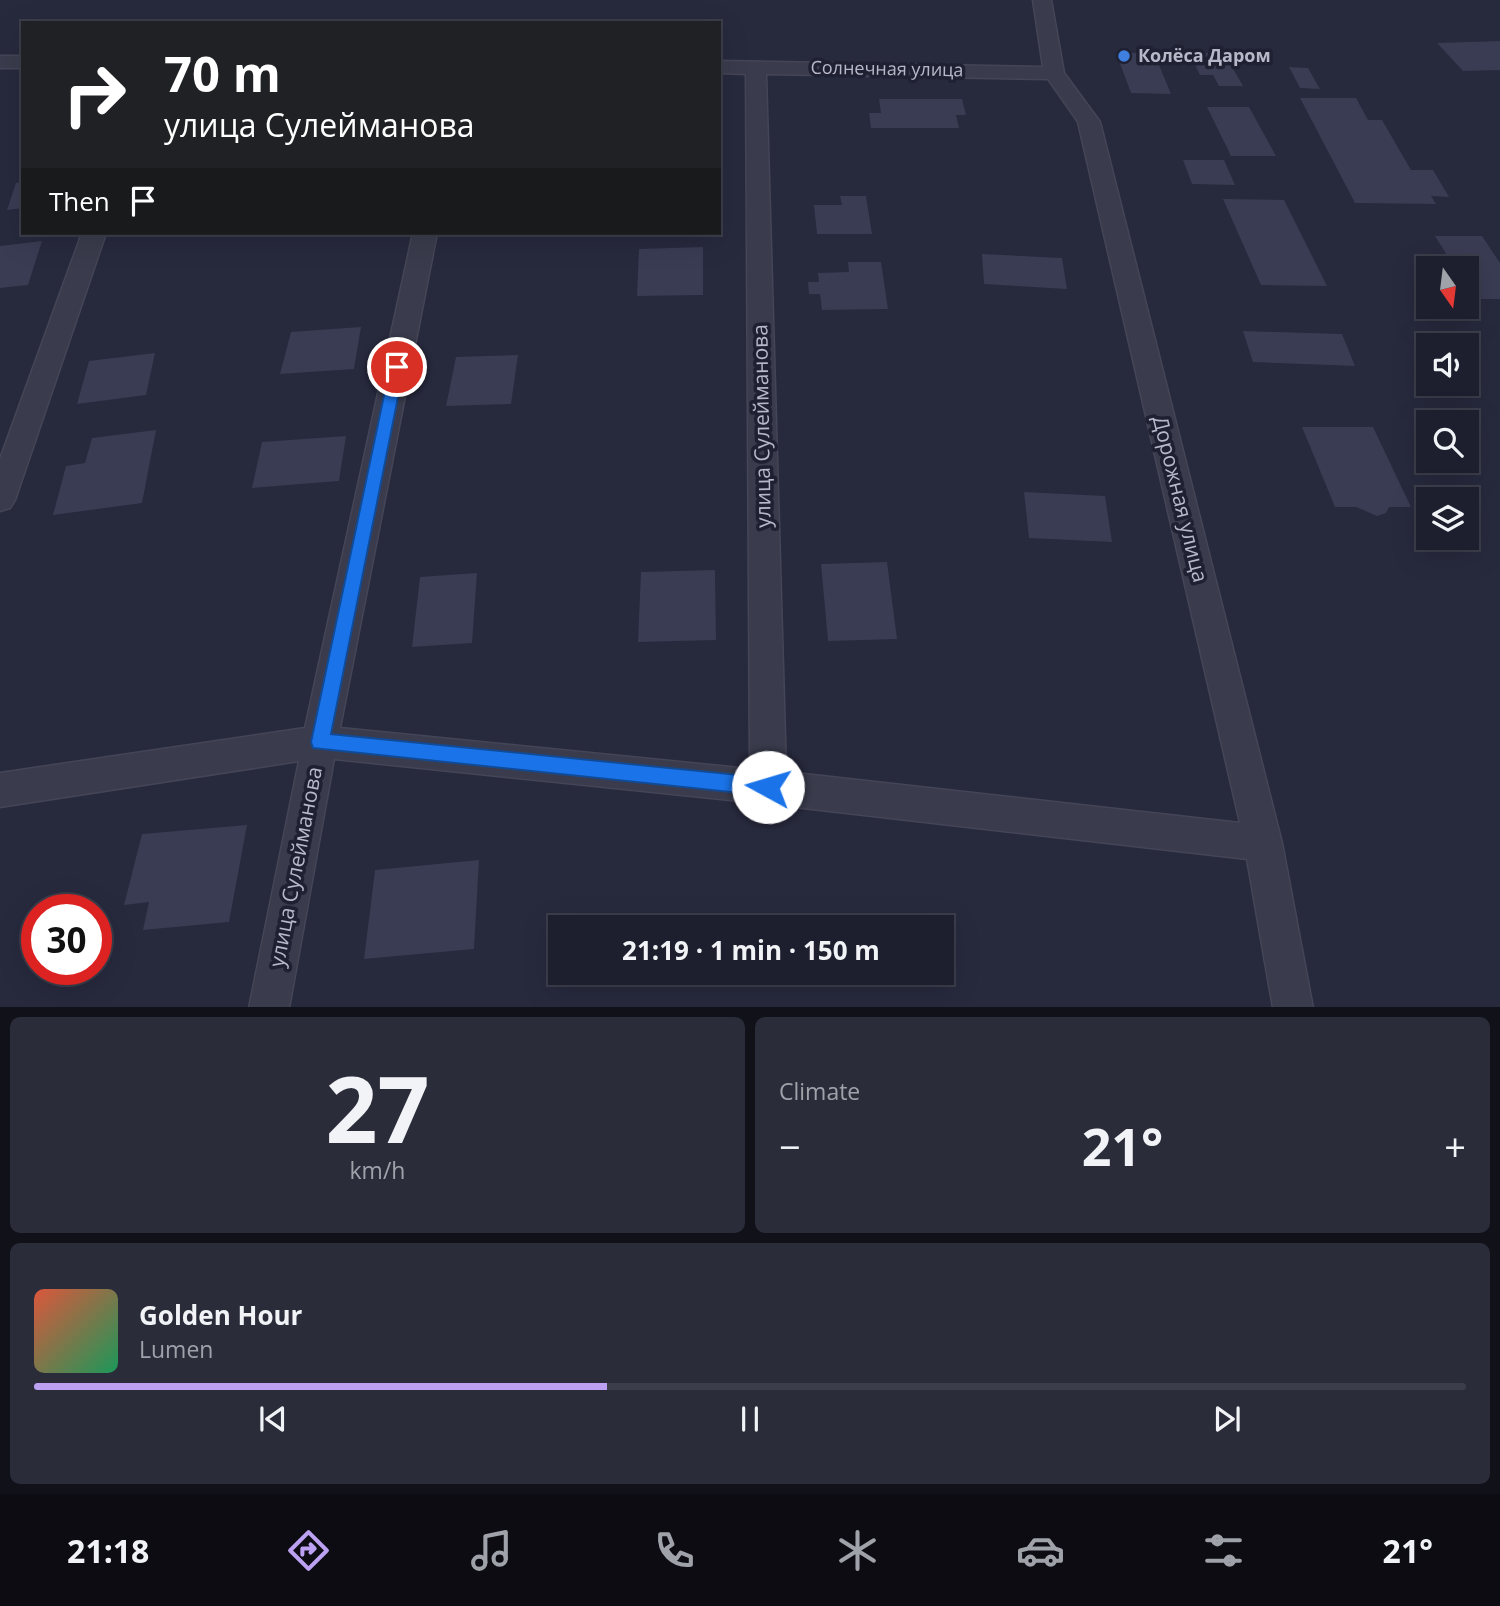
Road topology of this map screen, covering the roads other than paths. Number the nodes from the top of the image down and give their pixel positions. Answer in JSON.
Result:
{"nodes":[{"id":1,"x":1042,"y":0,"type":"edge"},
{"id":2,"x":0,"y":62,"type":"edge"},
{"id":3,"x":21,"y":62,"type":"edge"},
{"id":4,"x":721,"y":66,"type":"edge"},
{"id":5,"x":756,"y":66,"type":"junction"},
{"id":6,"x":1054,"y":73,"type":"junction"},
{"id":7,"x":92,"y":235,"type":"edge"},
{"id":8,"x":425,"y":235,"type":"edge"},
{"id":9,"x":0,"y":500,"type":"edge"},
{"id":10,"x":320,"y":742,"type":"junction"},
{"id":11,"x":768,"y":787,"type":"junction"},
{"id":12,"x":0,"y":790,"type":"edge"},
{"id":13,"x":1264,"y":843,"type":"junction"},
{"id":14,"x":269,"y":1007,"type":"edge"},
{"id":15,"x":1293,"y":1007,"type":"edge"}],
"edges":[{"from":1,"to":6,"type":"street","name":"Дорожная улица"},
{"from":2,"to":3,"type":"street"},
{"from":4,"to":5,"type":"street","name":"Солнечная улица"},
{"from":5,"to":6,"type":"street","name":"Солнечная улица"},
{"from":5,"to":11,"type":"street","name":"улица Сулейманова"},
{"from":6,"to":13,"type":"street","name":"Дорожная улица"},
{"from":7,"to":9,"type":"street"},
{"from":8,"to":10,"type":"street","name":"улица Сулейманова"},
{"from":10,"to":11,"type":"street"},
{"from":10,"to":12,"type":"street"},
{"from":10,"to":14,"type":"street","name":"улица Сулейманова"},
{"from":11,"to":13,"type":"street"},
{"from":13,"to":15,"type":"street","name":"Дорожная улица"}]}
